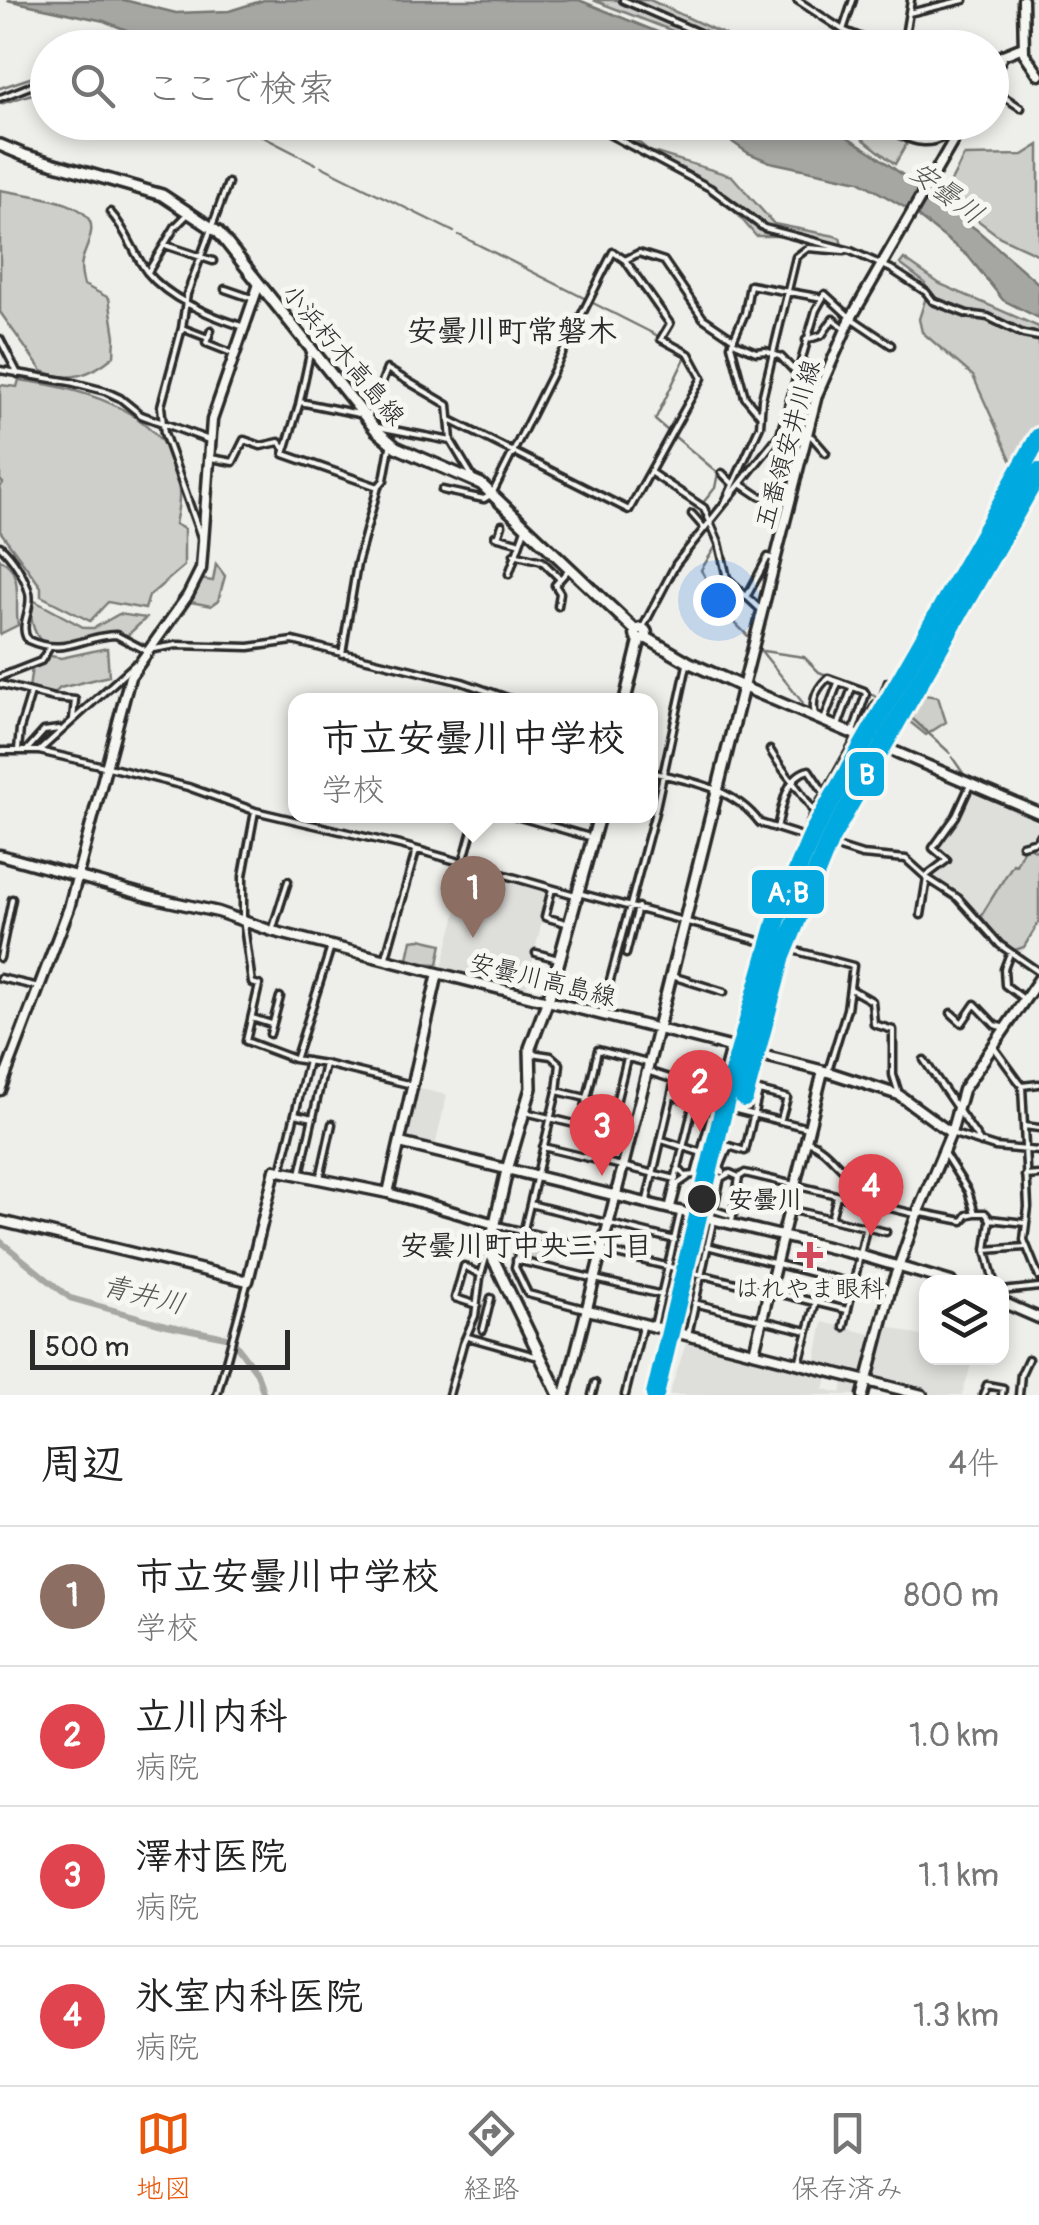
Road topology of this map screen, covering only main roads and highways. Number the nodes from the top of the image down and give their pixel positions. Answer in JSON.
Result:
{"nodes":[{"id":1,"x":1022,"y":0,"type":"edge"},
{"id":2,"x":1022,"y":48,"type":"junction"},
{"id":3,"x":1009,"y":53,"type":"edge"},
{"id":4,"x":1039,"y":75,"type":"edge"},
{"id":5,"x":953,"y":140,"type":"edge"},
{"id":6,"x":0,"y":145,"type":"edge"},
{"id":7,"x":259,"y":284,"type":"junction"},
{"id":8,"x":641,"y":634,"type":"junction"},
{"id":9,"x":743,"y":687,"type":"junction"},
{"id":10,"x":627,"y":693,"type":"edge"},
{"id":11,"x":1039,"y":813,"type":"edge"},
{"id":12,"x":597,"y":823,"type":"edge"},
{"id":13,"x":0,"y":855,"type":"edge"},
{"id":14,"x":76,"y":876,"type":"junction"},
{"id":15,"x":438,"y":974,"type":"junction"},
{"id":16,"x":1039,"y":976,"type":"edge"},
{"id":17,"x":547,"y":1001,"type":"junction"},
{"id":18,"x":658,"y":1028,"type":"junction"},
{"id":19,"x":825,"y":1072,"type":"junction"},
{"id":20,"x":0,"y":1090,"type":"edge"},
{"id":21,"x":951,"y":1133,"type":"junction"},
{"id":22,"x":400,"y":1143,"type":"junction"},
{"id":23,"x":506,"y":1170,"type":"junction"},
{"id":24,"x":388,"y":1193,"type":"junction"},
{"id":25,"x":617,"y":1196,"type":"junction"},
{"id":26,"x":0,"y":1221,"type":"edge"},
{"id":27,"x":495,"y":1224,"type":"junction"},
{"id":28,"x":782,"y":1236,"type":"junction"},
{"id":29,"x":900,"y":1265,"type":"junction"},
{"id":30,"x":931,"y":1275,"type":"edge"},
{"id":31,"x":1009,"y":1305,"type":"edge"},
{"id":32,"x":588,"y":1310,"type":"junction"},
{"id":33,"x":1039,"y":1318,"type":"edge"},
{"id":34,"x":754,"y":1352,"type":"junction"},
{"id":35,"x":867,"y":1380,"type":"junction"},
{"id":36,"x":562,"y":1395,"type":"edge"},
{"id":37,"x":863,"y":1395,"type":"edge"},
{"id":38,"x":922,"y":1395,"type":"edge"}],
"edges":[{"from":1,"to":2,"type":"main road"},
{"from":2,"to":3,"type":"main road"},
{"from":2,"to":4,"type":"main road"},
{"from":5,"to":9,"type":"main road","name":"五番領安井川線"},
{"from":6,"to":7,"type":"main road","name":"小浜朽木高島線"},
{"from":7,"to":8,"type":"main road","name":"小浜朽木高島線"},
{"from":7,"to":14,"type":"main road"},
{"from":8,"to":9,"type":"main road","name":"小浜朽木高島線"},
{"from":8,"to":10,"type":"main road"},
{"from":9,"to":11,"type":"main road"},
{"from":9,"to":18,"type":"main road"},
{"from":12,"to":17,"type":"main road"},
{"from":13,"to":14,"type":"main road","name":"安曇川高島線"},
{"from":14,"to":15,"type":"main road","name":"安曇川高島線"},
{"from":14,"to":20,"type":"main road"},
{"from":15,"to":17,"type":"main road","name":"安曇川高島線"},
{"from":15,"to":22,"type":"main road"},
{"from":16,"to":21,"type":"main road"},
{"from":17,"to":18,"type":"main road","name":"安曇川高島線"},
{"from":17,"to":23,"type":"main road"},
{"from":18,"to":19,"type":"main road","name":"安曇川高島線"},
{"from":18,"to":25,"type":"main road"},
{"from":19,"to":21,"type":"main road","name":"安曇川高島線"},
{"from":19,"to":28,"type":"main road"},
{"from":21,"to":29,"type":"main road"},
{"from":22,"to":23,"type":"main road"},
{"from":22,"to":24,"type":"main road"},
{"from":23,"to":25,"type":"main road"},
{"from":23,"to":27,"type":"main road"},
{"from":24,"to":26,"type":"main road"},
{"from":24,"to":27,"type":"main road"},
{"from":25,"to":28,"type":"main road"},
{"from":25,"to":32,"type":"main road"},
{"from":27,"to":36,"type":"main road"},
{"from":28,"to":29,"type":"main road"},
{"from":28,"to":34,"type":"main road"},
{"from":29,"to":30,"type":"main road"},
{"from":29,"to":35,"type":"main road"},
{"from":31,"to":33,"type":"main road"},
{"from":32,"to":34,"type":"main road"},
{"from":32,"to":36,"type":"main road"},
{"from":34,"to":35,"type":"main road"},
{"from":35,"to":37,"type":"main road"},
{"from":35,"to":38,"type":"main road"}]}
